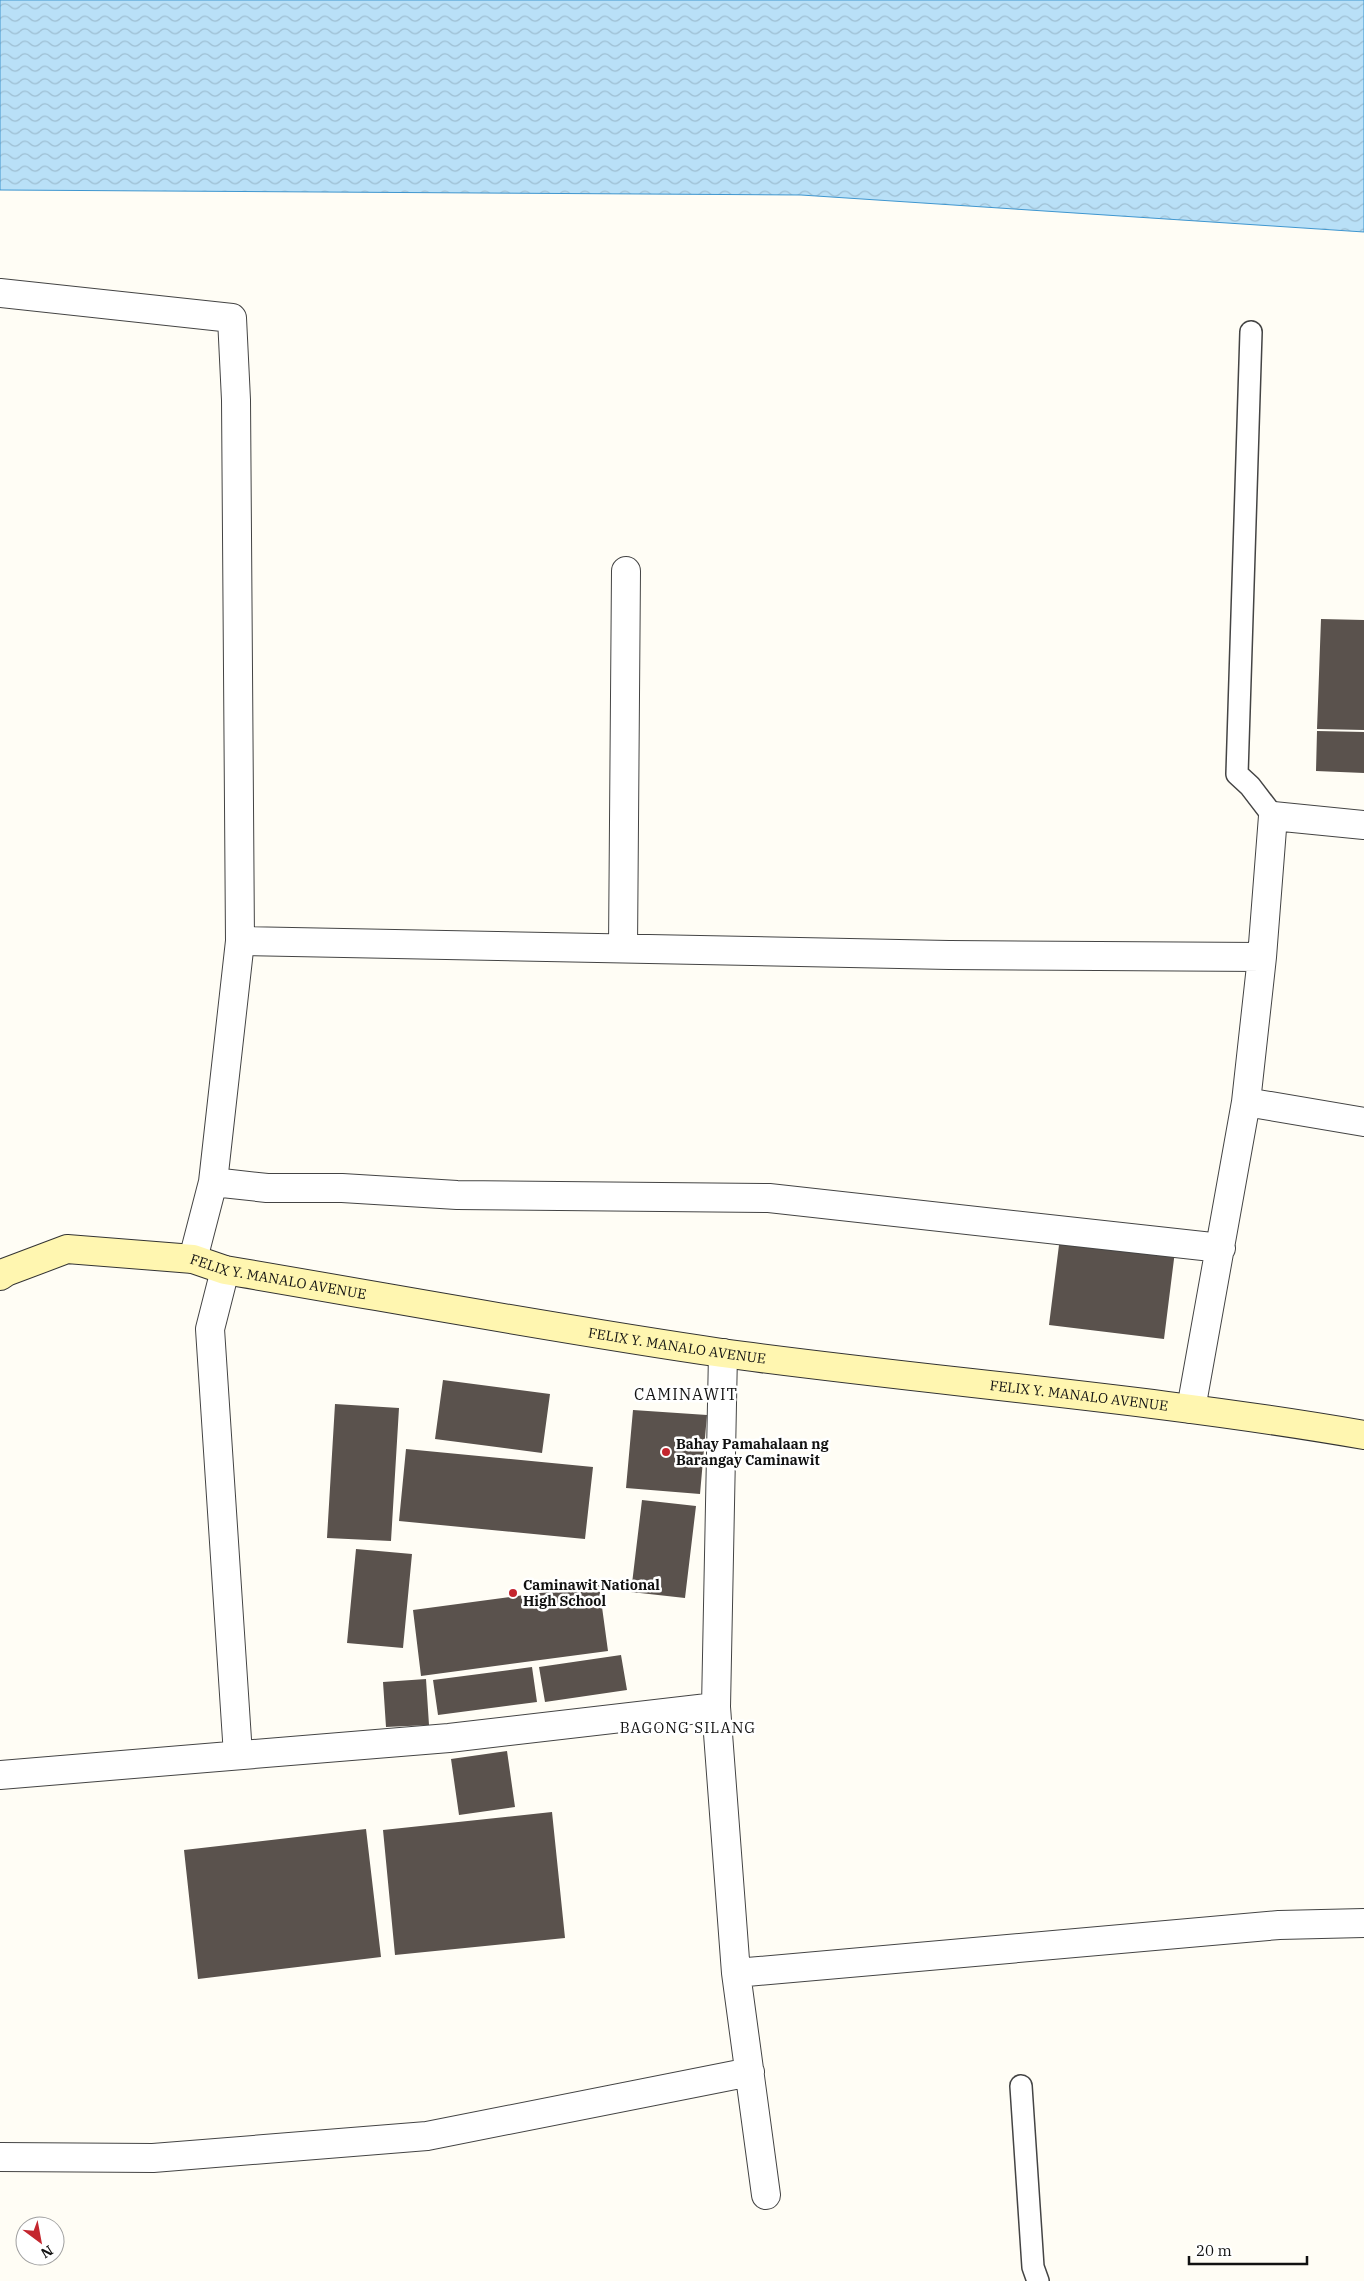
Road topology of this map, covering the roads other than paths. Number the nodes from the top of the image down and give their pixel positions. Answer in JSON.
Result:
{"nodes":[{"id":1,"x":0,"y":292,"type":"edge"},
{"id":2,"x":1251,"y":332,"type":"dead end"},
{"id":3,"x":626,"y":571,"type":"dead end"},
{"id":4,"x":1273,"y":816,"type":"junction"},
{"id":5,"x":1364,"y":824,"type":"edge"},
{"id":6,"x":240,"y":941,"type":"junction"},
{"id":7,"x":623,"y":948,"type":"junction"},
{"id":8,"x":1262,"y":958,"type":"junction"},
{"id":9,"x":1246,"y":1102,"type":"junction"},
{"id":10,"x":1364,"y":1122,"type":"edge"},
{"id":11,"x":213,"y":1182,"type":"junction"},
{"id":12,"x":1221,"y":1248,"type":"junction"},
{"id":13,"x":193,"y":1259,"type":"junction"},
{"id":14,"x":226,"y":1270,"type":"junction"},
{"id":15,"x":0,"y":1276,"type":"edge"},
{"id":16,"x":723,"y":1353,"type":"junction"},
{"id":17,"x":1191,"y":1410,"type":"junction"},
{"id":18,"x":1364,"y":1435,"type":"edge"},
{"id":19,"x":716,"y":1707,"type":"junction"},
{"id":20,"x":238,"y":1755,"type":"junction"},
{"id":21,"x":0,"y":1775,"type":"edge"},
{"id":22,"x":1364,"y":1923,"type":"edge"},
{"id":23,"x":736,"y":1973,"type":"junction"},
{"id":24,"x":750,"y":2072,"type":"junction"},
{"id":25,"x":1021,"y":2086,"type":"dead end"},
{"id":26,"x":0,"y":2157,"type":"edge"},
{"id":27,"x":766,"y":2195,"type":"dead end"},
{"id":28,"x":1038,"y":2281,"type":"edge"}],
"edges":[{"from":1,"to":6,"type":"street"},
{"from":2,"to":4,"type":"lane"},
{"from":3,"to":7,"type":"street"},
{"from":4,"to":5,"type":"street"},
{"from":4,"to":8,"type":"street"},
{"from":6,"to":7,"type":"street"},
{"from":6,"to":11,"type":"street"},
{"from":7,"to":8,"type":"street"},
{"from":8,"to":9,"type":"street"},
{"from":9,"to":10,"type":"street"},
{"from":9,"to":12,"type":"street"},
{"from":11,"to":12,"type":"street"},
{"from":11,"to":13,"type":"street"},
{"from":12,"to":17,"type":"street"},
{"from":13,"to":14,"type":"main road","name":"FELIX Y. MANALO AVENUE"},
{"from":13,"to":15,"type":"main road","name":"FELIX Y. MANALO AVENUE"},
{"from":14,"to":16,"type":"main road","name":"FELIX Y. MANALO AVENUE"},
{"from":14,"to":20,"type":"street"},
{"from":16,"to":17,"type":"main road","name":"FELIX Y. MANALO AVENUE"},
{"from":16,"to":19,"type":"street"},
{"from":17,"to":18,"type":"main road","name":"FELIX Y. MANALO AVENUE"},
{"from":19,"to":20,"type":"street"},
{"from":19,"to":23,"type":"street"},
{"from":20,"to":21,"type":"street"},
{"from":22,"to":23,"type":"street"},
{"from":23,"to":24,"type":"street"},
{"from":24,"to":26,"type":"street"},
{"from":24,"to":27,"type":"street"},
{"from":25,"to":28,"type":"lane"}]}
